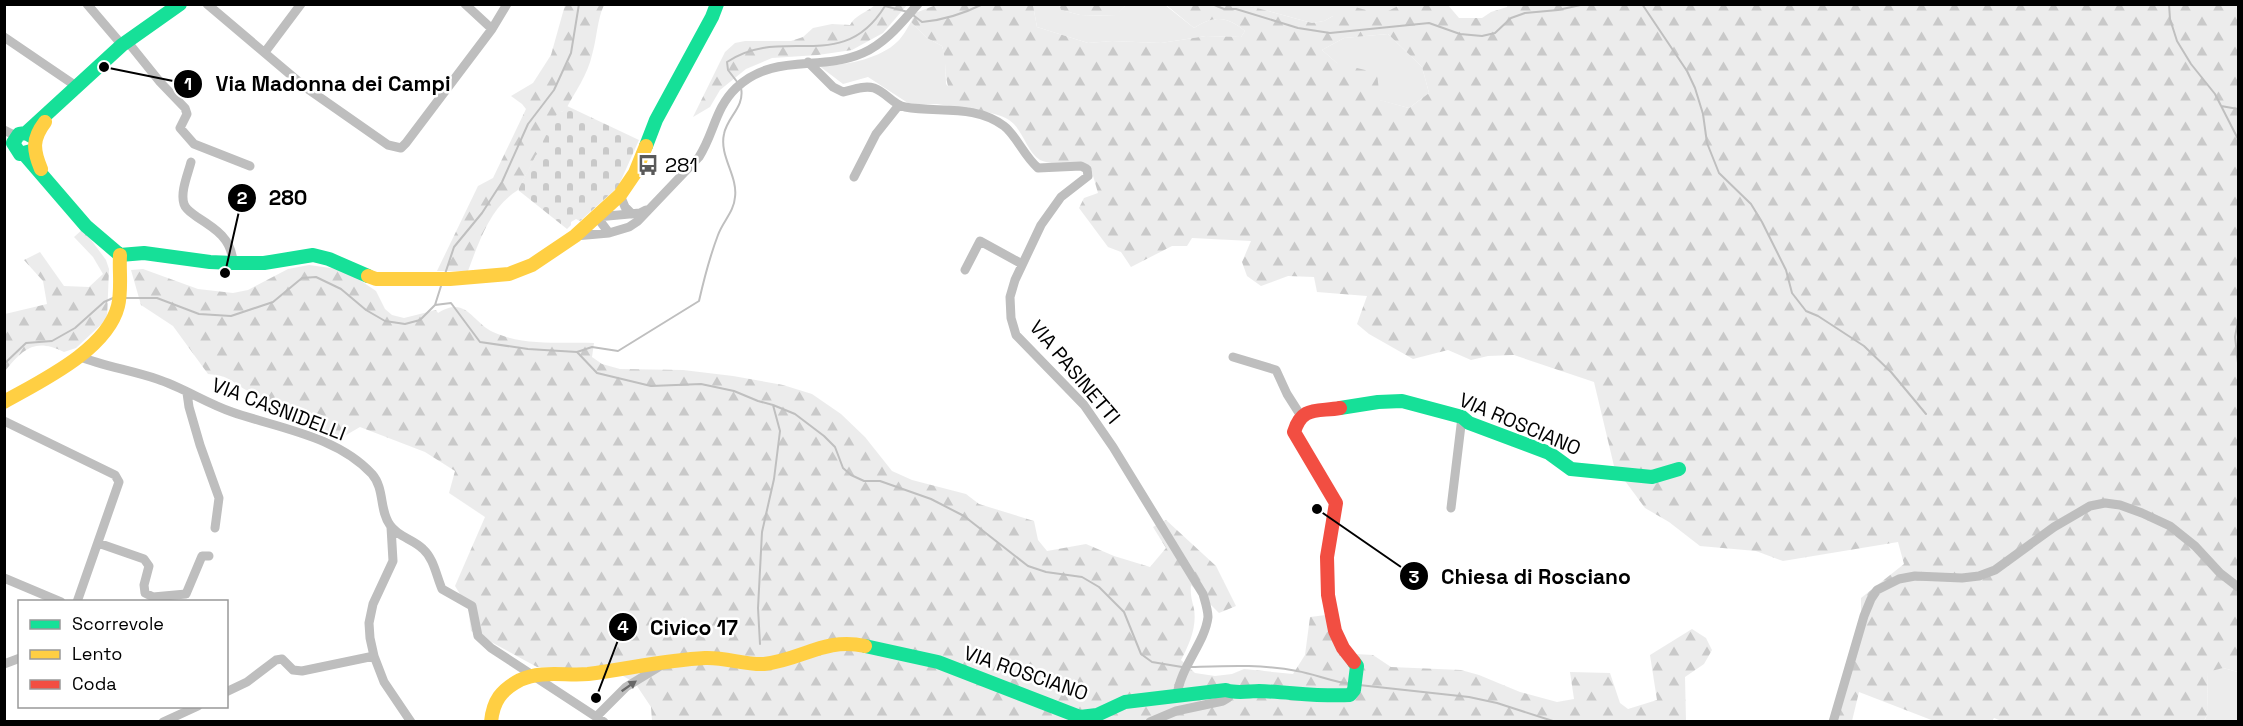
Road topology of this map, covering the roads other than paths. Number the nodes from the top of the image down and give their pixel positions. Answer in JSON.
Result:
{"nodes":[{"id":1,"x":87,"y":4,"type":"edge"},
{"id":2,"x":180,"y":4,"type":"edge"},
{"id":3,"x":207,"y":4,"type":"edge"},
{"id":4,"x":301,"y":4,"type":"edge"},
{"id":5,"x":465,"y":4,"type":"edge"},
{"id":6,"x":507,"y":4,"type":"edge"},
{"id":7,"x":717,"y":4,"type":"edge"},
{"id":8,"x":917,"y":5,"type":"edge"},
{"id":9,"x":492,"y":29,"type":"junction"},
{"id":10,"x":4,"y":38,"type":"edge"},
{"id":11,"x":124,"y":43,"type":"junction"},
{"id":12,"x":265,"y":52,"type":"junction"},
{"id":13,"x":808,"y":62,"type":"junction"},
{"id":14,"x":76,"y":86,"type":"junction"},
{"id":15,"x":899,"y":105,"type":"junction"},
{"id":16,"x":19,"y":142,"type":"edge"},
{"id":17,"x":191,"y":162,"type":"dead end"},
{"id":18,"x":250,"y":166,"type":"dead end"},
{"id":19,"x":854,"y":177,"type":"dead end"},
{"id":20,"x":620,"y":195,"type":"junction"},
{"id":21,"x":651,"y":208,"type":"junction"},
{"id":22,"x":632,"y":214,"type":"junction"},
{"id":23,"x":597,"y":217,"type":"junction"},
{"id":24,"x":609,"y":233,"type":"junction"},
{"id":25,"x":575,"y":236,"type":"junction"},
{"id":26,"x":120,"y":255,"type":"junction"},
{"id":27,"x":233,"y":263,"type":"junction"},
{"id":28,"x":1022,"y":264,"type":"junction"},
{"id":29,"x":965,"y":270,"type":"dead end"},
{"id":30,"x":78,"y":356,"type":"junction"},
{"id":31,"x":1233,"y":357,"type":"dead end"},
{"id":32,"x":187,"y":393,"type":"junction"},
{"id":33,"x":4,"y":402,"type":"edge"},
{"id":34,"x":1301,"y":416,"type":"junction"},
{"id":35,"x":1462,"y":417,"type":"junction"},
{"id":36,"x":4,"y":421,"type":"edge"},
{"id":37,"x":1679,"y":469,"type":"dead end"},
{"id":38,"x":1451,"y":507,"type":"dead end"},
{"id":39,"x":391,"y":527,"type":"junction"},
{"id":40,"x":214,"y":528,"type":"dead end"},
{"id":41,"x":98,"y":543,"type":"junction"},
{"id":42,"x":209,"y":556,"type":"dead end"},
{"id":43,"x":4,"y":578,"type":"edge"},
{"id":44,"x":2238,"y":587,"type":"edge"},
{"id":45,"x":56,"y":600,"type":"edge"},
{"id":46,"x":78,"y":600,"type":"edge"},
{"id":47,"x":374,"y":656,"type":"junction"},
{"id":48,"x":669,"y":662,"type":"junction"},
{"id":49,"x":534,"y":675,"type":"junction"},
{"id":50,"x":228,"y":691,"type":"edge"},
{"id":51,"x":1231,"y":692,"type":"junction"},
{"id":52,"x":1177,"y":696,"type":"junction"},
{"id":53,"x":194,"y":708,"type":"edge"},
{"id":54,"x":600,"y":719,"type":"edge"},
{"id":55,"x":163,"y":722,"type":"edge"},
{"id":56,"x":411,"y":722,"type":"edge"},
{"id":57,"x":491,"y":722,"type":"edge"},
{"id":58,"x":1150,"y":722,"type":"edge"},
{"id":59,"x":1833,"y":722,"type":"edge"}],
"edges":[{"from":1,"to":11,"type":"street"},
{"from":2,"to":11,"type":"street"},
{"from":3,"to":12,"type":"street"},
{"from":4,"to":12,"type":"street"},
{"from":5,"to":9,"type":"street"},
{"from":6,"to":9,"type":"street"},
{"from":7,"to":20,"type":"street"},
{"from":8,"to":13,"type":"street"},
{"from":9,"to":12,"type":"street"},
{"from":10,"to":14,"type":"street"},
{"from":11,"to":14,"type":"street"},
{"from":11,"to":18,"type":"street"},
{"from":13,"to":15,"type":"street","name":"VIA PASINETTI"},
{"from":13,"to":21,"type":"street"},
{"from":14,"to":16,"type":"street"},
{"from":15,"to":19,"type":"street"},
{"from":15,"to":28,"type":"street","name":"VIA PASINETTI"},
{"from":16,"to":26,"type":"street"},
{"from":17,"to":27,"type":"street"},
{"from":20,"to":22,"type":"street"},
{"from":20,"to":23,"type":"street"},
{"from":21,"to":22,"type":"street"},
{"from":21,"to":24,"type":"street"},
{"from":22,"to":23,"type":"street"},
{"from":23,"to":24,"type":"street"},
{"from":23,"to":25,"type":"street"},
{"from":24,"to":25,"type":"street"},
{"from":25,"to":27,"type":"street"},
{"from":26,"to":27,"type":"street"},
{"from":26,"to":30,"type":"street"},
{"from":28,"to":29,"type":"street"},
{"from":28,"to":52,"type":"street","name":"VIA PASINETTI"},
{"from":30,"to":32,"type":"street","name":"VIA CASNIDELLI"},
{"from":30,"to":33,"type":"street"},
{"from":31,"to":34,"type":"street"},
{"from":32,"to":39,"type":"street","name":"VIA CASNIDELLI"},
{"from":32,"to":40,"type":"street"},
{"from":34,"to":35,"type":"street","name":"VIA ROSCIANO"},
{"from":34,"to":51,"type":"street","name":"VIA ROSCIANO"},
{"from":35,"to":37,"type":"street","name":"VIA ROSCIANO"},
{"from":35,"to":38,"type":"street"},
{"from":36,"to":41,"type":"street"},
{"from":39,"to":47,"type":"street","name":"VIA CASNIDELLI"},
{"from":39,"to":49,"type":"street"},
{"from":41,"to":42,"type":"street"},
{"from":41,"to":46,"type":"street"},
{"from":43,"to":45,"type":"street"},
{"from":44,"to":59,"type":"street"},
{"from":47,"to":50,"type":"street"},
{"from":47,"to":56,"type":"street","name":"VIA CASNIDELLI"},
{"from":48,"to":49,"type":"street","name":"VIA ROSCIANO"},
{"from":48,"to":52,"type":"street","name":"VIA ROSCIANO"},
{"from":54,"to":48,"type":"street","one_way":true},
{"from":49,"to":54,"type":"street"},
{"from":49,"to":57,"type":"street"},
{"from":51,"to":52,"type":"street","name":"VIA ROSCIANO"},
{"from":51,"to":58,"type":"street"},
{"from":53,"to":55,"type":"street"}]}
